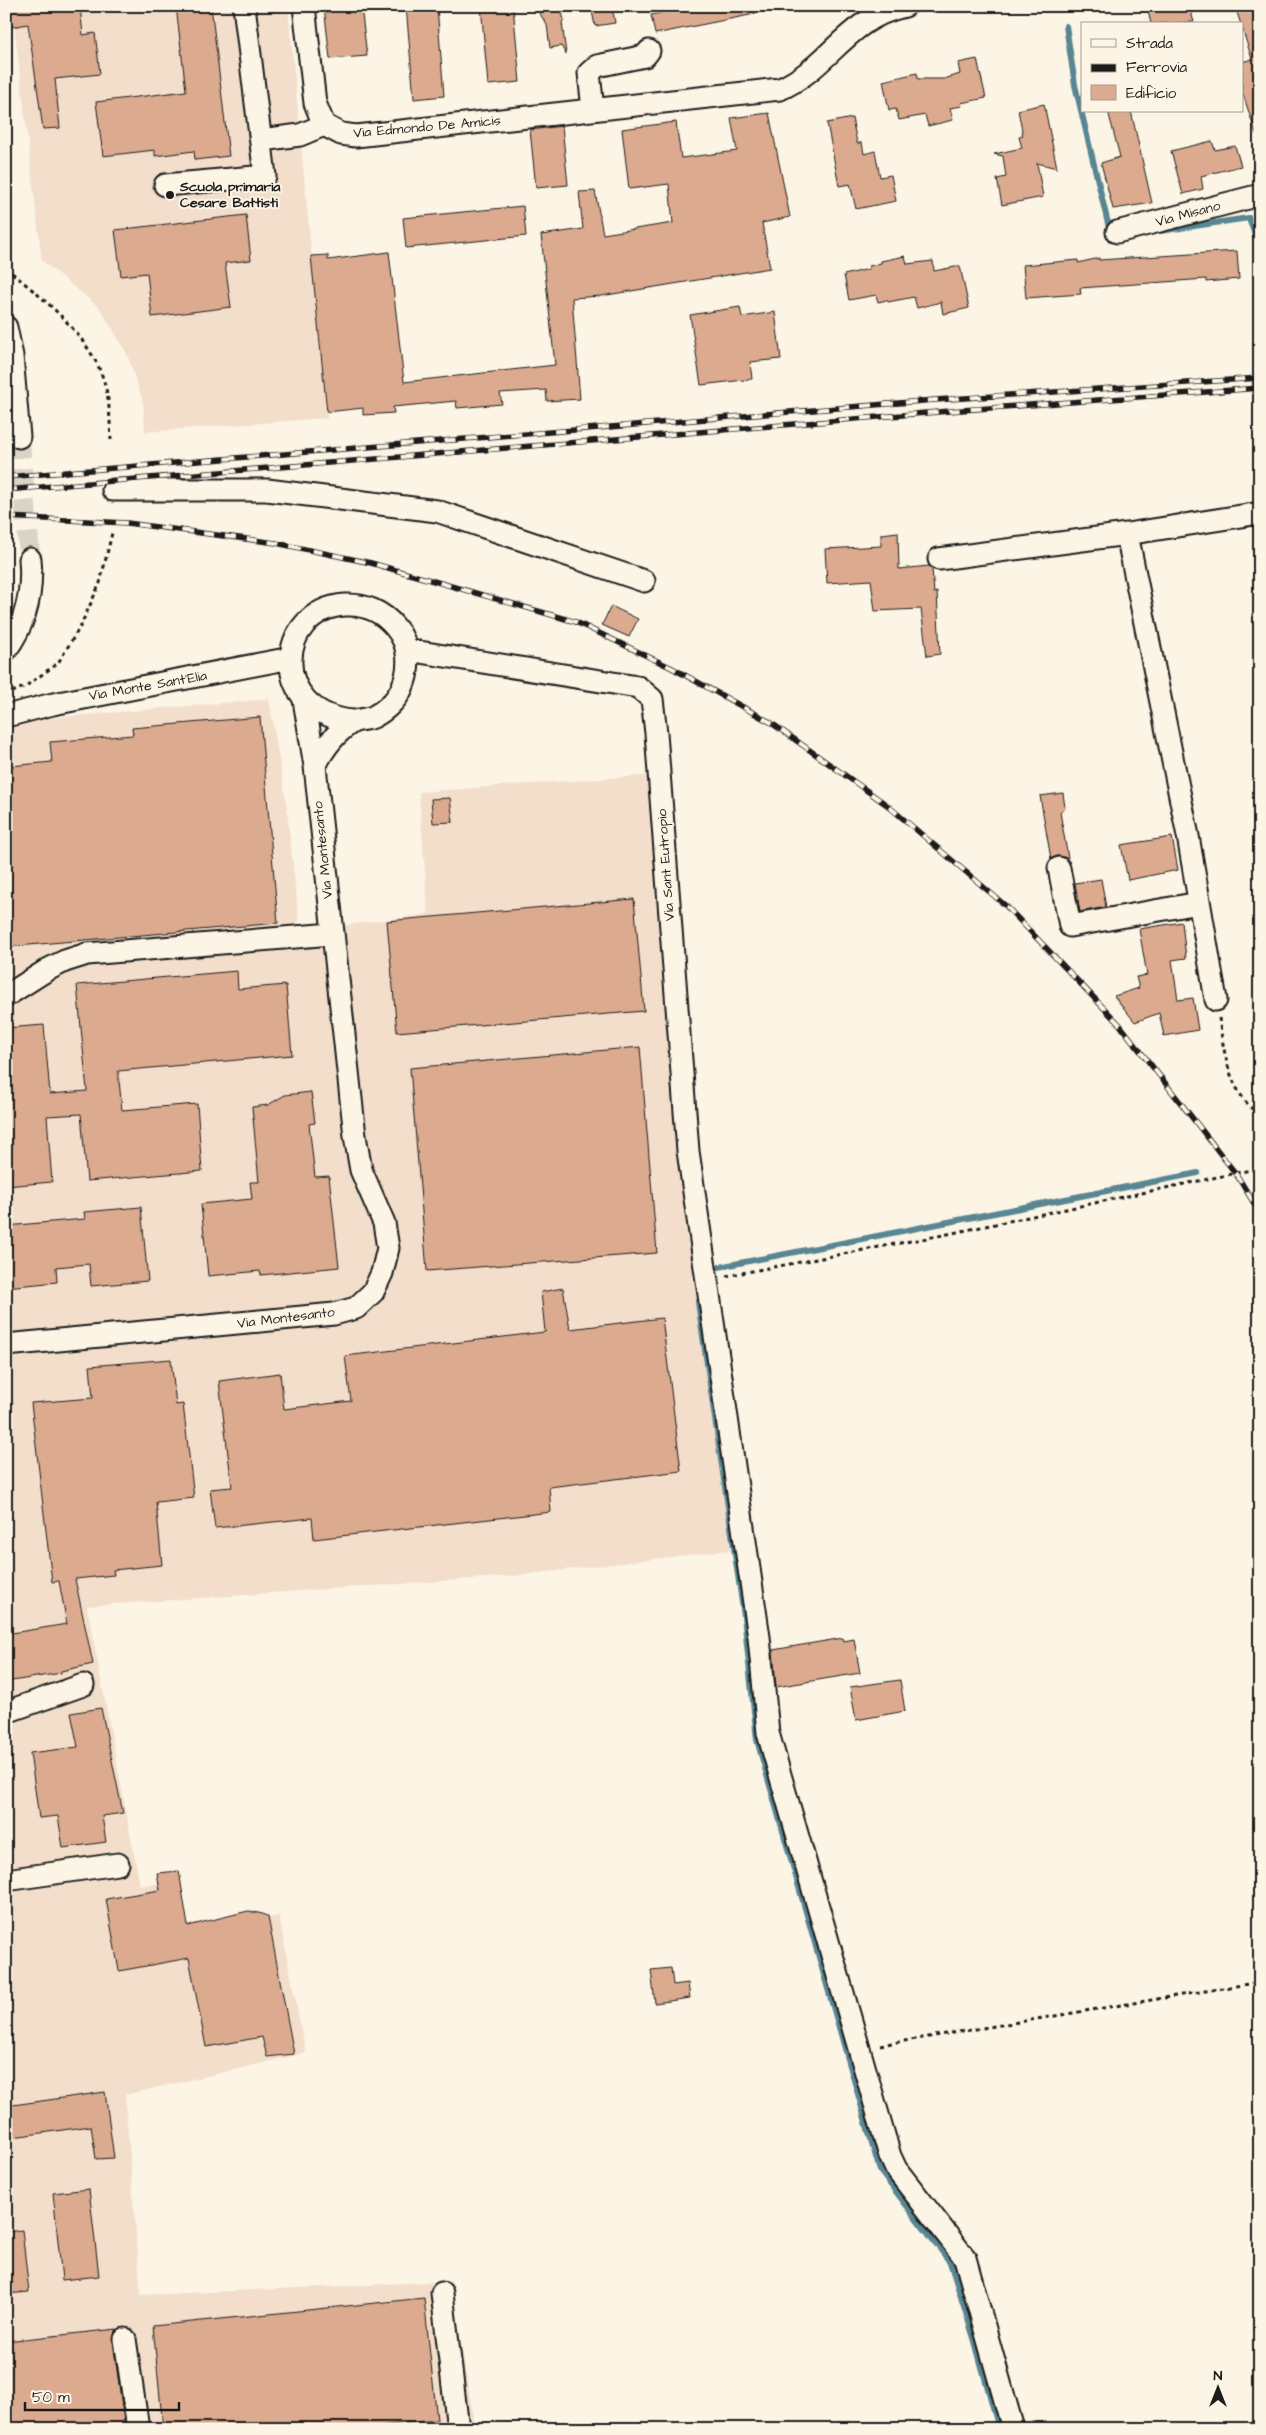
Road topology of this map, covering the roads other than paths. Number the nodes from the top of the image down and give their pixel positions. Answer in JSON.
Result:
{"nodes":[{"id":1,"x":244,"y":6,"type":"edge"},
{"id":2,"x":304,"y":6,"type":"edge"},
{"id":3,"x":905,"y":6,"type":"edge"},
{"id":4,"x":649,"y":51,"type":"dead end"},
{"id":5,"x":592,"y":110,"type":"junction"},
{"id":6,"x":324,"y":125,"type":"junction"},
{"id":7,"x":261,"y":140,"type":"junction"},
{"id":8,"x":165,"y":185,"type":"dead end"},
{"id":9,"x":1260,"y":195,"type":"edge"},
{"id":10,"x":1117,"y":232,"type":"dead end"},
{"id":11,"x":6,"y":328,"type":"edge"},
{"id":12,"x":19,"y":437,"type":"tunnel mouth"},
{"id":13,"x":114,"y":490,"type":"dead end"},
{"id":14,"x":1260,"y":513,"type":"edge"},
{"id":15,"x":1127,"y":534,"type":"junction"},
{"id":16,"x":30,"y":559,"type":"tunnel mouth"},
{"id":17,"x":939,"y":559,"type":"dead end"},
{"id":18,"x":644,"y":581,"type":"dead end"},
{"id":19,"x":6,"y":650,"type":"edge"},
{"id":20,"x":407,"y":650,"type":"junction"},
{"id":21,"x":291,"y":658,"type":"junction"},
{"id":22,"x":304,"y":700,"type":"junction"},
{"id":23,"x":6,"y":716,"type":"edge"},
{"id":24,"x":353,"y":721,"type":"junction"},
{"id":25,"x":315,"y":766,"type":"junction"},
{"id":26,"x":1059,"y":868,"type":"dead end"},
{"id":27,"x":1198,"y":903,"type":"junction"},
{"id":28,"x":332,"y":934,"type":"junction"},
{"id":29,"x":6,"y":996,"type":"edge"},
{"id":30,"x":1216,"y":1000,"type":"road end"},
{"id":31,"x":6,"y":1344,"type":"edge"},
{"id":32,"x":83,"y":1684,"type":"dead end"},
{"id":33,"x":6,"y":1712,"type":"edge"},
{"id":34,"x":118,"y":1864,"type":"dead end"},
{"id":35,"x":6,"y":1880,"type":"edge"},
{"id":36,"x":442,"y":2293,"type":"dead end"},
{"id":37,"x":126,"y":2339,"type":"dead end"},
{"id":38,"x":138,"y":2429,"type":"edge"},
{"id":39,"x":458,"y":2429,"type":"edge"},
{"id":40,"x":1014,"y":2429,"type":"edge"}],
"edges":[{"from":1,"to":7,"type":"street"},
{"from":2,"to":6,"type":"street"},
{"from":3,"to":5,"type":"street","name":"Via Edmondo De Amicis"},
{"from":4,"to":5,"type":"street"},
{"from":5,"to":6,"type":"street","name":"Via Edmondo De Amicis"},
{"from":6,"to":7,"type":"street"},
{"from":7,"to":8,"type":"street"},
{"from":9,"to":10,"type":"street","name":"Via Misano"},
{"from":11,"to":12,"type":"street"},
{"from":13,"to":18,"type":"street"},
{"from":14,"to":15,"type":"street"},
{"from":15,"to":17,"type":"street"},
{"from":15,"to":27,"type":"street"},
{"from":16,"to":19,"type":"street"},
{"from":20,"to":21,"type":"street"},
{"from":20,"to":24,"type":"street"},
{"from":20,"to":40,"type":"street","name":"Via Sant Eutropio"},
{"from":21,"to":22,"type":"street"},
{"from":21,"to":23,"type":"street","name":"Via Monte Sant'Elia"},
{"from":22,"to":24,"type":"street"},
{"from":22,"to":25,"type":"street","name":"Via Montesanto"},
{"from":24,"to":25,"type":"street"},
{"from":25,"to":28,"type":"street","name":"Via Montesanto"},
{"from":26,"to":27,"type":"street"},
{"from":27,"to":30,"type":"street"},
{"from":28,"to":29,"type":"street"},
{"from":28,"to":31,"type":"street","name":"Via Montesanto"},
{"from":32,"to":33,"type":"street"},
{"from":34,"to":35,"type":"street"},
{"from":36,"to":39,"type":"street"},
{"from":37,"to":38,"type":"street"}]}
